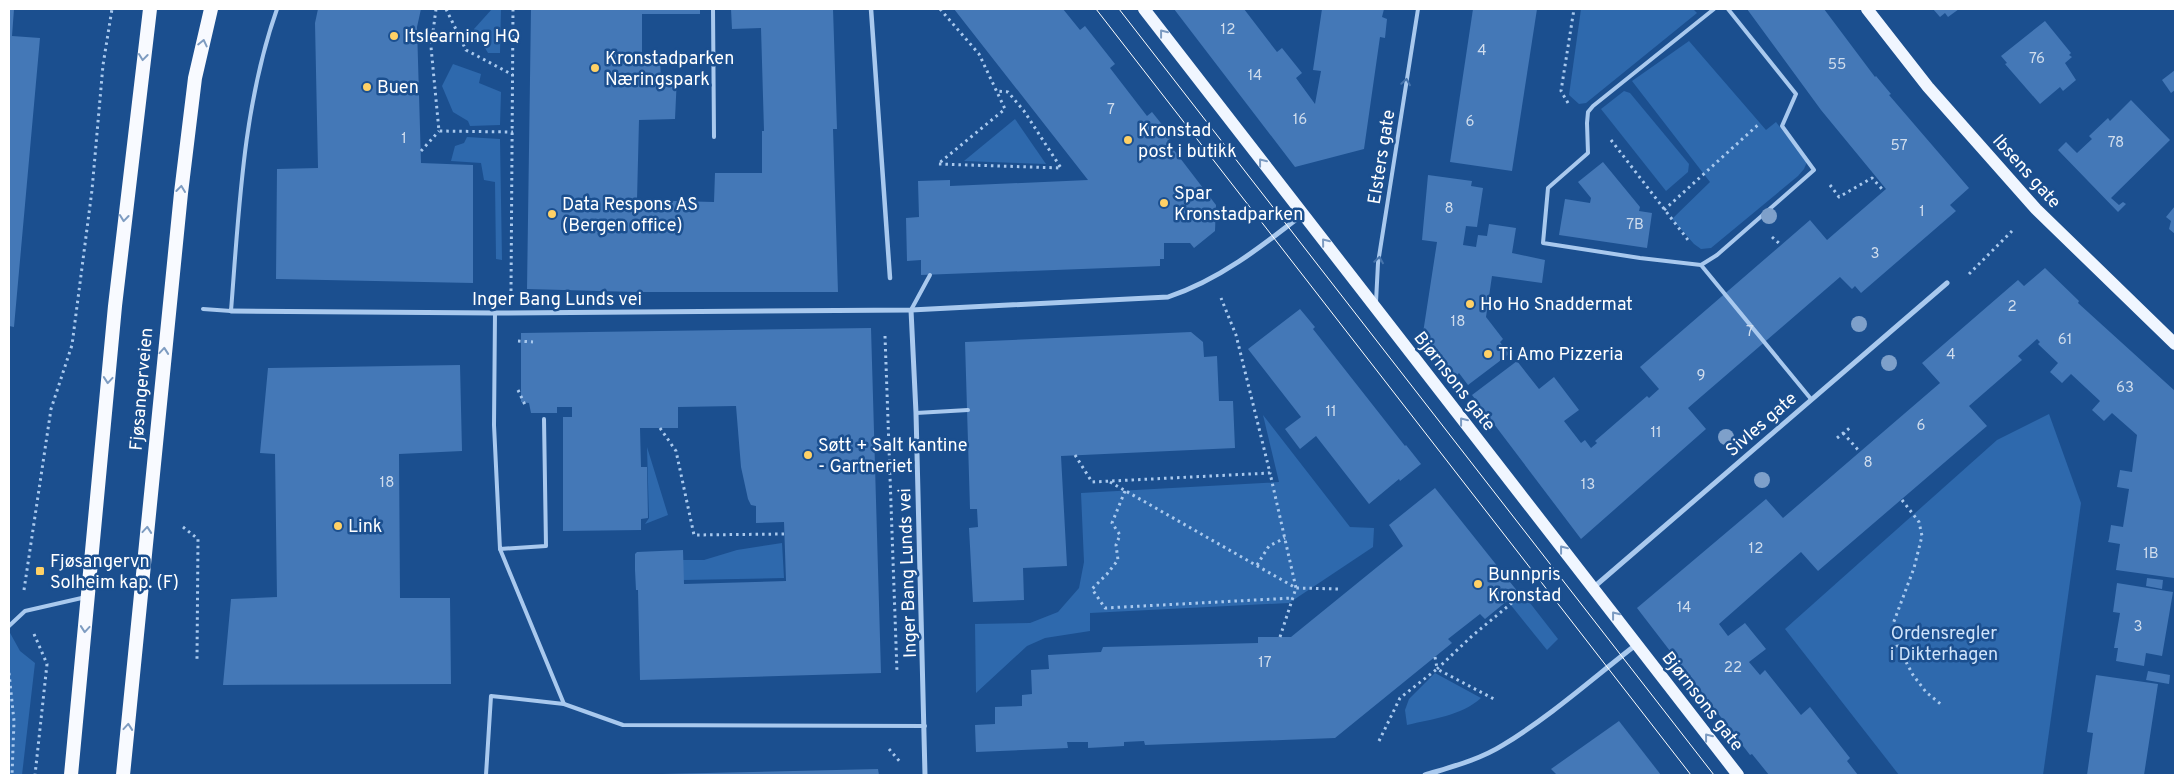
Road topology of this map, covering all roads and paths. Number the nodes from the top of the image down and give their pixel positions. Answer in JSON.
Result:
{"nodes":[{"id":1,"x":112,"y":9,"type":"edge"},
{"id":2,"x":150,"y":9,"type":"edge"},
{"id":3,"x":211,"y":9,"type":"edge"},
{"id":4,"x":278,"y":9,"type":"edge"},
{"id":5,"x":436,"y":9,"type":"edge"},
{"id":6,"x":446,"y":9,"type":"edge"},
{"id":7,"x":513,"y":9,"type":"edge"},
{"id":8,"x":713,"y":9,"type":"edge"},
{"id":9,"x":871,"y":9,"type":"edge"},
{"id":10,"x":940,"y":9,"type":"edge"},
{"id":11,"x":1144,"y":9,"type":"edge"},
{"id":12,"x":1418,"y":9,"type":"edge"},
{"id":13,"x":1574,"y":9,"type":"edge"},
{"id":14,"x":1714,"y":9,"type":"edge"},
{"id":15,"x":1728,"y":9,"type":"edge"},
{"id":16,"x":1866,"y":9,"type":"edge"},
{"id":17,"x":514,"y":76,"type":"junction"},
{"id":18,"x":996,"y":91,"type":"junction"},
{"id":19,"x":1588,"y":112,"type":"junction"},
{"id":20,"x":1760,"y":122,"type":"dead end"},
{"id":21,"x":439,"y":131,"type":"junction"},
{"id":22,"x":513,"y":132,"type":"junction"},
{"id":23,"x":714,"y":137,"type":"dead end"},
{"id":24,"x":421,"y":151,"type":"dead end"},
{"id":25,"x":1882,"y":189,"type":"dead end"},
{"id":26,"x":1839,"y":197,"type":"dead end"},
{"id":27,"x":1664,"y":210,"type":"junction"},
{"id":28,"x":1303,"y":214,"type":"junction"},
{"id":29,"x":2012,"y":231,"type":"dead end"},
{"id":30,"x":1705,"y":262,"type":"junction"},
{"id":31,"x":1700,"y":265,"type":"junction"},
{"id":32,"x":1968,"y":274,"type":"dead end"},
{"id":33,"x":930,"y":275,"type":"dead end"},
{"id":34,"x":890,"y":278,"type":"dead end"},
{"id":35,"x":1212,"y":279,"type":"junction"},
{"id":36,"x":1947,"y":283,"type":"dead end"},
{"id":37,"x":511,"y":296,"type":"dead end"},
{"id":38,"x":203,"y":309,"type":"dead end"},
{"id":39,"x":1376,"y":309,"type":"junction"},
{"id":40,"x":910,"y":310,"type":"junction"},
{"id":41,"x":231,"y":311,"type":"junction"},
{"id":42,"x":494,"y":314,"type":"junction"},
{"id":43,"x":886,"y":336,"type":"dead end"},
{"id":44,"x":518,"y":341,"type":"dead end"},
{"id":45,"x":534,"y":342,"type":"dead end"},
{"id":46,"x":2175,"y":344,"type":"edge"},
{"id":47,"x":1811,"y":399,"type":"junction"},
{"id":48,"x":968,"y":410,"type":"dead end"},
{"id":49,"x":916,"y":414,"type":"junction"},
{"id":50,"x":544,"y":419,"type":"dead end"},
{"id":51,"x":1851,"y":427,"type":"dead end"},
{"id":52,"x":660,"y":428,"type":"dead end"},
{"id":53,"x":1843,"y":433,"type":"junction"},
{"id":54,"x":1838,"y":438,"type":"dead end"},
{"id":55,"x":1860,"y":452,"type":"dead end"},
{"id":56,"x":1075,"y":456,"type":"dead end"},
{"id":57,"x":1270,"y":473,"type":"junction"},
{"id":58,"x":1110,"y":482,"type":"junction"},
{"id":59,"x":1125,"y":491,"type":"junction"},
{"id":60,"x":1902,"y":500,"type":"dead end"},
{"id":61,"x":182,"y":527,"type":"dead end"},
{"id":62,"x":784,"y":534,"type":"dead end"},
{"id":63,"x":1285,"y":538,"type":"junction"},
{"id":64,"x":500,"y":548,"type":"junction"},
{"id":65,"x":1257,"y":565,"type":"junction"},
{"id":66,"x":1594,"y":587,"type":"junction"},
{"id":67,"x":1296,"y":588,"type":"junction"},
{"id":68,"x":1340,"y":589,"type":"dead end"},
{"id":69,"x":1525,"y":592,"type":"dead end"},
{"id":70,"x":88,"y":596,"type":"junction"},
{"id":71,"x":1293,"y":598,"type":"junction"},
{"id":72,"x":25,"y":611,"type":"junction"},
{"id":73,"x":9,"y":626,"type":"edge"},
{"id":74,"x":1280,"y":637,"type":"dead end"},
{"id":75,"x":1637,"y":644,"type":"junction"},
{"id":76,"x":1435,"y":657,"type":"dead end"},
{"id":77,"x":197,"y":659,"type":"dead end"},
{"id":78,"x":1437,"y":669,"type":"junction"},
{"id":79,"x":9,"y":672,"type":"edge"},
{"id":80,"x":897,"y":672,"type":"dead end"},
{"id":81,"x":1494,"y":699,"type":"dead end"},
{"id":82,"x":564,"y":704,"type":"junction"},
{"id":83,"x":1943,"y":706,"type":"dead end"},
{"id":84,"x":924,"y":726,"type":"junction"},
{"id":85,"x":1379,"y":741,"type":"dead end"},
{"id":86,"x":882,"y":749,"type":"dead end"},
{"id":87,"x":905,"y":768,"type":"dead end"},
{"id":88,"x":12,"y":775,"type":"edge"},
{"id":89,"x":35,"y":775,"type":"edge"},
{"id":90,"x":71,"y":775,"type":"edge"},
{"id":91,"x":123,"y":775,"type":"edge"},
{"id":92,"x":486,"y":775,"type":"edge"},
{"id":93,"x":925,"y":775,"type":"edge"},
{"id":94,"x":1425,"y":775,"type":"edge"},
{"id":95,"x":1738,"y":775,"type":"edge"}],
"edges":[{"from":1,"to":72,"type":"path"},
{"from":2,"to":70,"type":"highway","name":"Fjøsangerveien","one_way":true},
{"from":91,"to":3,"type":"highway","name":"Fjøsangerveien","one_way":true},
{"from":4,"to":41,"type":"lane"},
{"from":5,"to":21,"type":"path"},
{"from":6,"to":17,"type":"path"},
{"from":7,"to":17,"type":"path"},
{"from":8,"to":23,"type":"lane"},
{"from":9,"to":34,"type":"street"},
{"from":10,"to":18,"type":"path"},
{"from":28,"to":11,"type":"main road","name":"Bjørnsons gate","one_way":true},
{"from":39,"to":12,"type":"lane","name":"Elsters gate","one_way":true},
{"from":13,"to":19,"type":"path"},
{"from":14,"to":19,"type":"lane"},
{"from":15,"to":30,"type":"lane"},
{"from":16,"to":46,"type":"main road","name":"Ibsens gate"},
{"from":17,"to":22,"type":"path"},
{"from":18,"to":18,"type":"path"},
{"from":19,"to":27,"type":"path"},
{"from":19,"to":31,"type":"lane"},
{"from":20,"to":27,"type":"path"},
{"from":21,"to":22,"type":"path"},
{"from":21,"to":24,"type":"path"},
{"from":22,"to":37,"type":"path"},
{"from":25,"to":26,"type":"path"},
{"from":27,"to":30,"type":"path"},
{"from":28,"to":35,"type":"street","name":"Inger Bang Lunds vei"},
{"from":39,"to":28,"type":"main road","name":"Bjørnsons gate","one_way":true},
{"from":29,"to":32,"type":"path"},
{"from":30,"to":31,"type":"lane"},
{"from":31,"to":47,"type":"lane"},
{"from":33,"to":40,"type":"lane"},
{"from":35,"to":40,"type":"street","name":"Inger Bang Lunds vei"},
{"from":35,"to":57,"type":"path"},
{"from":36,"to":47,"type":"street","name":"Sivles gate"},
{"from":38,"to":41,"type":"lane","name":"Inger Bang Lunds vei"},
{"from":66,"to":39,"type":"main road","name":"Bjørnsons gate","one_way":true},
{"from":40,"to":42,"type":"street","name":"Inger Bang Lunds vei"},
{"from":40,"to":49,"type":"street","name":"Inger Bang Lunds vei"},
{"from":41,"to":42,"type":"street","name":"Inger Bang Lunds vei"},
{"from":42,"to":64,"type":"lane"},
{"from":43,"to":80,"type":"path"},
{"from":44,"to":45,"type":"path"},
{"from":47,"to":66,"type":"street","name":"Sivles gate"},
{"from":48,"to":49,"type":"lane"},
{"from":49,"to":84,"type":"street","name":"Inger Bang Lunds vei"},
{"from":50,"to":64,"type":"lane"},
{"from":51,"to":53,"type":"path"},
{"from":52,"to":62,"type":"path"},
{"from":53,"to":54,"type":"path"},
{"from":53,"to":55,"type":"path"},
{"from":56,"to":58,"type":"path"},
{"from":57,"to":58,"type":"path"},
{"from":57,"to":63,"type":"path"},
{"from":58,"to":59,"type":"path"},
{"from":59,"to":65,"type":"path"},
{"from":59,"to":71,"type":"path"},
{"from":60,"to":83,"type":"path"},
{"from":61,"to":77,"type":"path"},
{"from":63,"to":65,"type":"path"},
{"from":63,"to":67,"type":"path"},
{"from":64,"to":82,"type":"lane"},
{"from":65,"to":67,"type":"path"},
{"from":75,"to":66,"type":"main road","name":"Bjørnsons gate","one_way":true},
{"from":67,"to":68,"type":"path"},
{"from":67,"to":71,"type":"path"},
{"from":69,"to":78,"type":"path"},
{"from":70,"to":72,"type":"lane"},
{"from":70,"to":90,"type":"highway","name":"Fjøsangerveien","one_way":true},
{"from":71,"to":74,"type":"path"},
{"from":72,"to":73,"type":"lane"},
{"from":72,"to":89,"type":"path"},
{"from":75,"to":94,"type":"street"},
{"from":95,"to":75,"type":"main road","name":"Bjørnsons gate","one_way":true},
{"from":76,"to":78,"type":"path"},
{"from":78,"to":81,"type":"path"},
{"from":78,"to":85,"type":"path"},
{"from":79,"to":88,"type":"path"},
{"from":82,"to":84,"type":"lane"},
{"from":82,"to":92,"type":"lane"},
{"from":84,"to":93,"type":"street","name":"Inger Bang Lunds vei"},
{"from":86,"to":87,"type":"path"}]}
